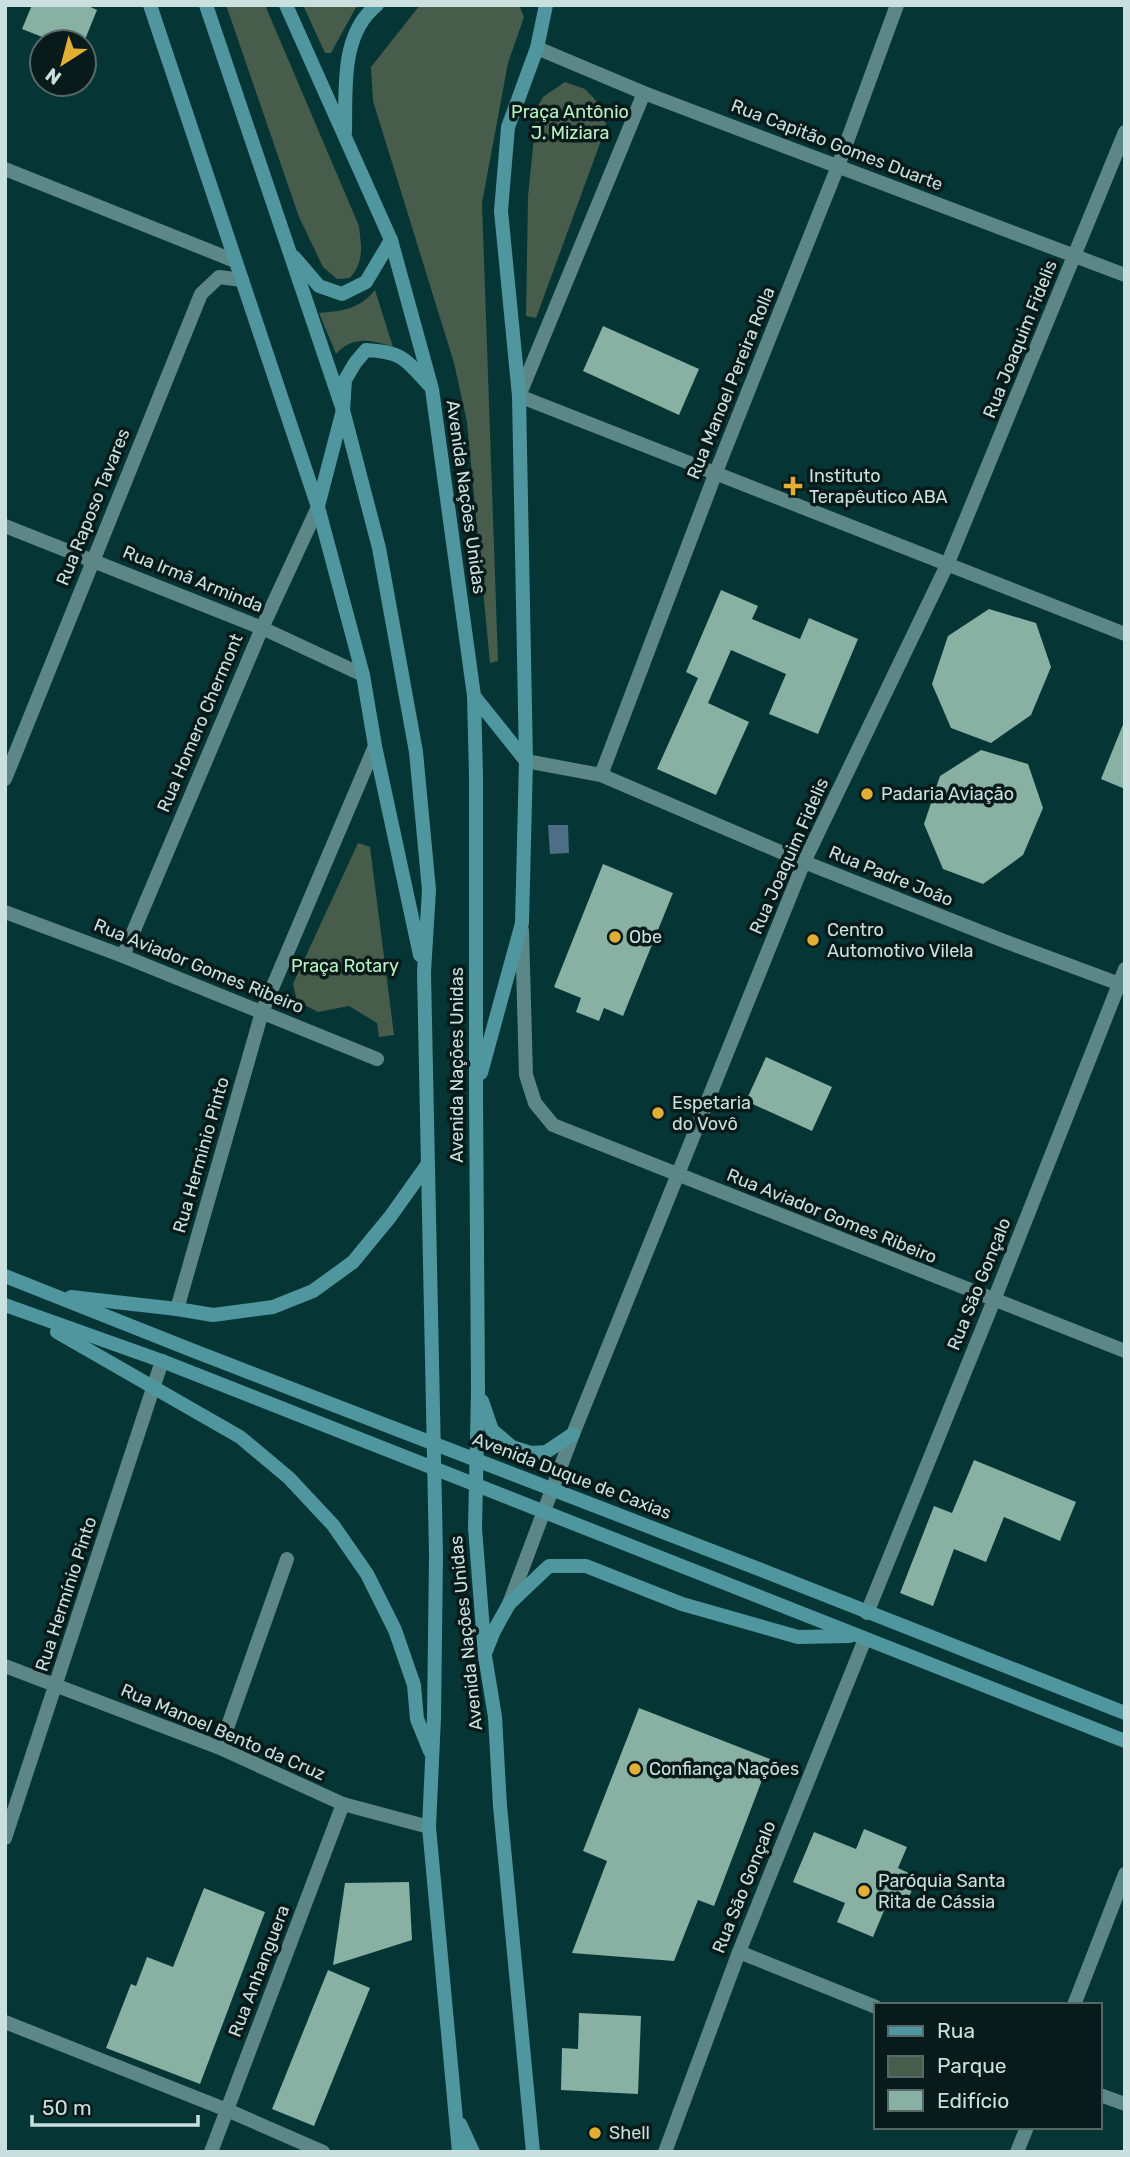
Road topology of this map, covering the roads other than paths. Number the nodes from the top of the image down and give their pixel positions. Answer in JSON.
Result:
{"nodes":[{"id":1,"x":150,"y":5,"type":"edge"},
{"id":2,"x":206,"y":5,"type":"edge"},
{"id":3,"x":286,"y":5,"type":"edge"},
{"id":4,"x":377,"y":5,"type":"edge"},
{"id":5,"x":546,"y":5,"type":"edge"},
{"id":6,"x":897,"y":5,"type":"edge"},
{"id":7,"x":537,"y":48,"type":"junction"},
{"id":8,"x":644,"y":93,"type":"junction"},
{"id":9,"x":1125,"y":132,"type":"edge"},
{"id":10,"x":344,"y":136,"type":"junction"},
{"id":11,"x":838,"y":166,"type":"junction"},
{"id":12,"x":5,"y":169,"type":"edge"},
{"id":13,"x":391,"y":240,"type":"junction"},
{"id":14,"x":288,"y":251,"type":"junction"},
{"id":15,"x":1075,"y":256,"type":"junction"},
{"id":16,"x":235,"y":261,"type":"junction"},
{"id":17,"x":1125,"y":275,"type":"edge"},
{"id":18,"x":242,"y":280,"type":"junction"},
{"id":19,"x":432,"y":389,"type":"junction"},
{"id":20,"x":519,"y":396,"type":"junction"},
{"id":21,"x":343,"y":410,"type":"junction"},
{"id":22,"x":716,"y":472,"type":"junction"},
{"id":23,"x":318,"y":507,"type":"junction"},
{"id":24,"x":5,"y":526,"type":"edge"},
{"id":25,"x":92,"y":560,"type":"junction"},
{"id":26,"x":947,"y":565,"type":"junction"},
{"id":27,"x":262,"y":628,"type":"junction"},
{"id":28,"x":1125,"y":634,"type":"edge"},
{"id":29,"x":363,"y":675,"type":"junction"},
{"id":30,"x":474,"y":696,"type":"junction"},
{"id":31,"x":375,"y":746,"type":"junction"},
{"id":32,"x":526,"y":761,"type":"junction"},
{"id":33,"x":601,"y":775,"type":"junction"},
{"id":34,"x":5,"y":779,"type":"edge"},
{"id":35,"x":804,"y":862,"type":"junction"},
{"id":36,"x":5,"y":912,"type":"edge"},
{"id":37,"x":522,"y":923,"type":"junction"},
{"id":38,"x":122,"y":956,"type":"junction"},
{"id":39,"x":1125,"y":969,"type":"edge"},
{"id":40,"x":424,"y":972,"type":"junction"},
{"id":41,"x":1122,"y":985,"type":"edge"},
{"id":42,"x":262,"y":1012,"type":"junction"},
{"id":43,"x":377,"y":1059,"type":"dead end"},
{"id":44,"x":476,"y":1092,"type":"junction"},
{"id":45,"x":427,"y":1164,"type":"junction"},
{"id":46,"x":678,"y":1176,"type":"junction"},
{"id":47,"x":5,"y":1276,"type":"edge"},
{"id":48,"x":52,"y":1295,"type":"junction"},
{"id":49,"x":994,"y":1300,"type":"junction"},
{"id":50,"x":5,"y":1305,"type":"edge"},
{"id":51,"x":177,"y":1309,"type":"junction"},
{"id":52,"x":29,"y":1315,"type":"junction"},
{"id":53,"x":1125,"y":1351,"type":"edge"},
{"id":54,"x":163,"y":1361,"type":"junction"},
{"id":55,"x":153,"y":1388,"type":"junction"},
{"id":56,"x":478,"y":1392,"type":"junction"},
{"id":57,"x":573,"y":1434,"type":"junction"},
{"id":58,"x":287,"y":1559,"type":"dead end"},
{"id":59,"x":509,"y":1604,"type":"junction"},
{"id":60,"x":867,"y":1613,"type":"junction"},
{"id":61,"x":860,"y":1637,"type":"junction"},
{"id":62,"x":485,"y":1656,"type":"junction"},
{"id":63,"x":5,"y":1665,"type":"edge"},
{"id":64,"x":57,"y":1686,"type":"junction"},
{"id":65,"x":1125,"y":1713,"type":"edge"},
{"id":66,"x":1125,"y":1741,"type":"edge"},
{"id":67,"x":220,"y":1748,"type":"junction"},
{"id":68,"x":431,"y":1756,"type":"junction"},
{"id":69,"x":344,"y":1804,"type":"junction"},
{"id":70,"x":429,"y":1826,"type":"junction"},
{"id":71,"x":5,"y":1838,"type":"edge"},
{"id":72,"x":1125,"y":1874,"type":"edge"},
{"id":73,"x":739,"y":1952,"type":"junction"},
{"id":74,"x":1075,"y":2003,"type":"edge"},
{"id":75,"x":874,"y":2006,"type":"edge"},
{"id":76,"x":5,"y":2022,"type":"edge"},
{"id":77,"x":1102,"y":2096,"type":"edge"},
{"id":78,"x":1125,"y":2104,"type":"edge"},
{"id":79,"x":227,"y":2110,"type":"junction"},
{"id":80,"x":456,"y":2116,"type":"junction"},
{"id":81,"x":1026,"y":2129,"type":"edge"},
{"id":82,"x":532,"y":2151,"type":"edge"},
{"id":83,"x":211,"y":2152,"type":"edge"},
{"id":84,"x":323,"y":2152,"type":"edge"},
{"id":85,"x":458,"y":2152,"type":"edge"},
{"id":86,"x":473,"y":2152,"type":"edge"},
{"id":87,"x":665,"y":2152,"type":"edge"},
{"id":88,"x":1017,"y":2152,"type":"edge"}],
"edges":[{"from":1,"to":16,"type":"main road","name":"Avenida Nações Unidas"},
{"from":2,"to":14,"type":"main road","name":"Avenida Nações Unidas"},
{"from":3,"to":10,"type":"main road","name":"Avenida Nações Unidas"},
{"from":4,"to":10,"type":"main road"},
{"from":5,"to":7,"type":"main road"},
{"from":6,"to":11,"type":"street","name":"Rua Manoel Pereira Rolla"},
{"from":7,"to":8,"type":"street","name":"Rua Capitão Gomes Duarte"},
{"from":7,"to":20,"type":"main road"},
{"from":8,"to":11,"type":"street","name":"Rua Capitão Gomes Duarte"},
{"from":8,"to":20,"type":"street"},
{"from":9,"to":15,"type":"street","name":"Rua Joaquim Fidelis"},
{"from":10,"to":13,"type":"main road","name":"Avenida Nações Unidas"},
{"from":11,"to":15,"type":"street","name":"Rua Capitão Gomes Duarte"},
{"from":11,"to":22,"type":"street","name":"Rua Manoel Pereira Rolla"},
{"from":12,"to":16,"type":"street"},
{"from":13,"to":14,"type":"main road"},
{"from":13,"to":19,"type":"main road","name":"Avenida Nações Unidas"},
{"from":14,"to":21,"type":"main road","name":"Avenida Nações Unidas"},
{"from":15,"to":17,"type":"street","name":"Rua Capitão Gomes Duarte"},
{"from":15,"to":26,"type":"street","name":"Rua Joaquim Fidelis"},
{"from":16,"to":18,"type":"main road","name":"Avenida Nações Unidas"},
{"from":18,"to":23,"type":"main road","name":"Avenida Nações Unidas"},
{"from":18,"to":25,"type":"street","name":"Rua Raposo Tavares"},
{"from":19,"to":21,"type":"main road"},
{"from":19,"to":30,"type":"main road","name":"Avenida Nações Unidas"},
{"from":20,"to":22,"type":"street"},
{"from":20,"to":32,"type":"main road"},
{"from":21,"to":23,"type":"main road"},
{"from":21,"to":40,"type":"main road","name":"Avenida Nações Unidas"},
{"from":22,"to":26,"type":"street"},
{"from":22,"to":33,"type":"street","name":"Rua Manoel Pereira Rolla"},
{"from":23,"to":27,"type":"street","name":"Rua Homero Chermont"},
{"from":23,"to":29,"type":"main road","name":"Avenida Nações Unidas"},
{"from":24,"to":25,"type":"street","name":"Rua Irmã Arminda"},
{"from":25,"to":27,"type":"street","name":"Rua Irmã Arminda"},
{"from":25,"to":34,"type":"street","name":"Rua Raposo Tavares"},
{"from":26,"to":28,"type":"street"},
{"from":26,"to":35,"type":"street","name":"Rua Joaquim Fidelis"},
{"from":27,"to":29,"type":"street","name":"Rua Irmã Arminda"},
{"from":27,"to":38,"type":"street","name":"Rua Homero Chermont"},
{"from":29,"to":31,"type":"main road","name":"Avenida Nações Unidas"},
{"from":30,"to":32,"type":"main road"},
{"from":30,"to":44,"type":"main road","name":"Avenida Nações Unidas"},
{"from":31,"to":40,"type":"main road","name":"Avenida Nações Unidas"},
{"from":31,"to":42,"type":"street"},
{"from":32,"to":33,"type":"street","name":"Rua Padre João"},
{"from":32,"to":37,"type":"main road"},
{"from":33,"to":35,"type":"street","name":"Rua Padre João"},
{"from":35,"to":41,"type":"street","name":"Rua Padre João"},
{"from":35,"to":46,"type":"street","name":"Rua Joaquim Fidelis"},
{"from":36,"to":38,"type":"street","name":"Rua Aviador Gomes Ribeiro"},
{"from":37,"to":44,"type":"main road"},
{"from":37,"to":46,"type":"street","name":"Rua Aviador Gomes Ribeiro"},
{"from":38,"to":42,"type":"street","name":"Rua Aviador Gomes Ribeiro"},
{"from":39,"to":41,"type":"street","name":"Rua São Gonçalo"},
{"from":40,"to":45,"type":"main road","name":"Avenida Nações Unidas"},
{"from":41,"to":49,"type":"street","name":"Rua São Gonçalo"},
{"from":42,"to":43,"type":"street","name":"Rua Aviador Gomes Ribeiro"},
{"from":42,"to":51,"type":"street","name":"Rua Herminio Pinto"},
{"from":44,"to":56,"type":"main road","name":"Avenida Nações Unidas"},
{"from":45,"to":51,"type":"main road"},
{"from":45,"to":68,"type":"main road","name":"Avenida Nações Unidas"},
{"from":46,"to":49,"type":"street","name":"Rua Aviador Gomes Ribeiro"},
{"from":46,"to":57,"type":"street","name":"Rua Joaquim Fidelis"},
{"from":47,"to":48,"type":"main road","name":"Avenida Duque de Caxias"},
{"from":48,"to":51,"type":"main road"},
{"from":48,"to":60,"type":"main road","name":"Avenida Duque de Caxias"},
{"from":49,"to":53,"type":"street","name":"Rua Aviador Gomes Ribeiro"},
{"from":49,"to":60,"type":"street","name":"Rua São Gonçalo"},
{"from":50,"to":52,"type":"main road"},
{"from":52,"to":54,"type":"main road"},
{"from":52,"to":55,"type":"main road"},
{"from":54,"to":55,"type":"street","name":"Rua Hermínio Pinto"},
{"from":54,"to":61,"type":"main road"},
{"from":55,"to":64,"type":"street","name":"Rua Hermínio Pinto"},
{"from":55,"to":68,"type":"main road"},
{"from":56,"to":57,"type":"main road"},
{"from":56,"to":62,"type":"main road","name":"Avenida Nações Unidas"},
{"from":57,"to":59,"type":"street","name":"Rua Joaquim Fidelis"},
{"from":58,"to":67,"type":"street"},
{"from":59,"to":61,"type":"main road"},
{"from":59,"to":62,"type":"main road"},
{"from":60,"to":65,"type":"main road","name":"Avenida Duque de Caxias"},
{"from":61,"to":66,"type":"main road"},
{"from":61,"to":73,"type":"street","name":"Rua São Gonçalo"},
{"from":62,"to":82,"type":"main road","name":"Avenida Nações Unidas"},
{"from":63,"to":64,"type":"street","name":"Rua Manoel Bento da Cruz"},
{"from":64,"to":67,"type":"street","name":"Rua Manoel Bento da Cruz"},
{"from":64,"to":71,"type":"street","name":"Rua Hermínio Pinto"},
{"from":67,"to":69,"type":"street","name":"Rua Manoel Bento da Cruz"},
{"from":68,"to":70,"type":"main road","name":"Avenida Nações Unidas"},
{"from":69,"to":70,"type":"street","name":"Rua Manoel Bento da Cruz"},
{"from":69,"to":79,"type":"street","name":"Rua Anhanguera"},
{"from":70,"to":80,"type":"main road","name":"Avenida Nações Unidas"},
{"from":72,"to":74,"type":"street"},
{"from":73,"to":75,"type":"street"},
{"from":73,"to":87,"type":"street","name":"Rua São Gonçalo"},
{"from":76,"to":79,"type":"street"},
{"from":77,"to":78,"type":"street"},
{"from":79,"to":83,"type":"street","name":"Rua Anhanguera"},
{"from":79,"to":84,"type":"street"},
{"from":80,"to":85,"type":"main road","name":"Avenida Nações Unidas"},
{"from":80,"to":86,"type":"main road"},
{"from":81,"to":88,"type":"street"}]}
